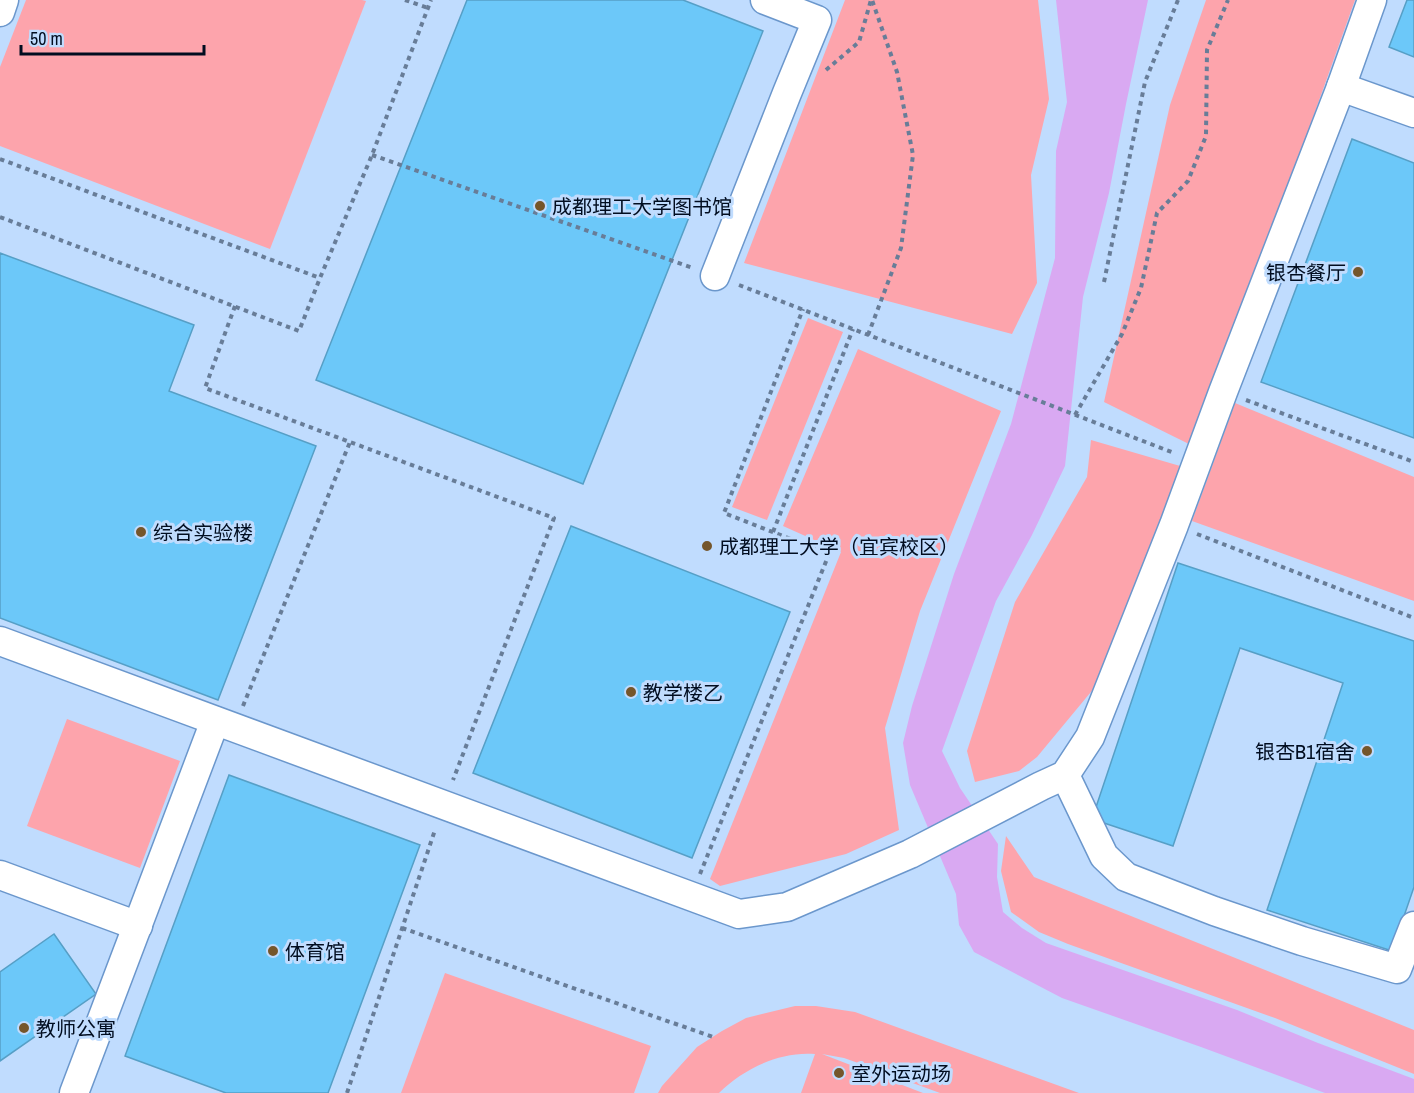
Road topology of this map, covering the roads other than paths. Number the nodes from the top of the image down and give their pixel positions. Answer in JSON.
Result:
{"nodes":[{"id":1,"x":4,"y":0,"type":"edge"},
{"id":2,"x":765,"y":0,"type":"edge"},
{"id":3,"x":1372,"y":0,"type":"edge"},
{"id":4,"x":0,"y":12,"type":"edge"},
{"id":5,"x":1341,"y":87,"type":"junction"},
{"id":6,"x":1414,"y":113,"type":"edge"},
{"id":7,"x":715,"y":276,"type":"road end"},
{"id":8,"x":0,"y":641,"type":"edge"},
{"id":9,"x":225,"y":724,"type":"junction"},
{"id":10,"x":1065,"y":776,"type":"junction"},
{"id":11,"x":0,"y":875,"type":"edge"},
{"id":12,"x":138,"y":926,"type":"junction"},
{"id":13,"x":1414,"y":926,"type":"edge"},
{"id":14,"x":74,"y":1093,"type":"edge"}],
"edges":[{"from":1,"to":4,"type":"street"},
{"from":2,"to":7,"type":"street"},
{"from":3,"to":5,"type":"street"},
{"from":5,"to":6,"type":"street"},
{"from":5,"to":10,"type":"street"},
{"from":8,"to":9,"type":"street"},
{"from":9,"to":10,"type":"street"},
{"from":9,"to":12,"type":"street"},
{"from":10,"to":13,"type":"street"},
{"from":11,"to":12,"type":"street"},
{"from":12,"to":14,"type":"street"}]}
